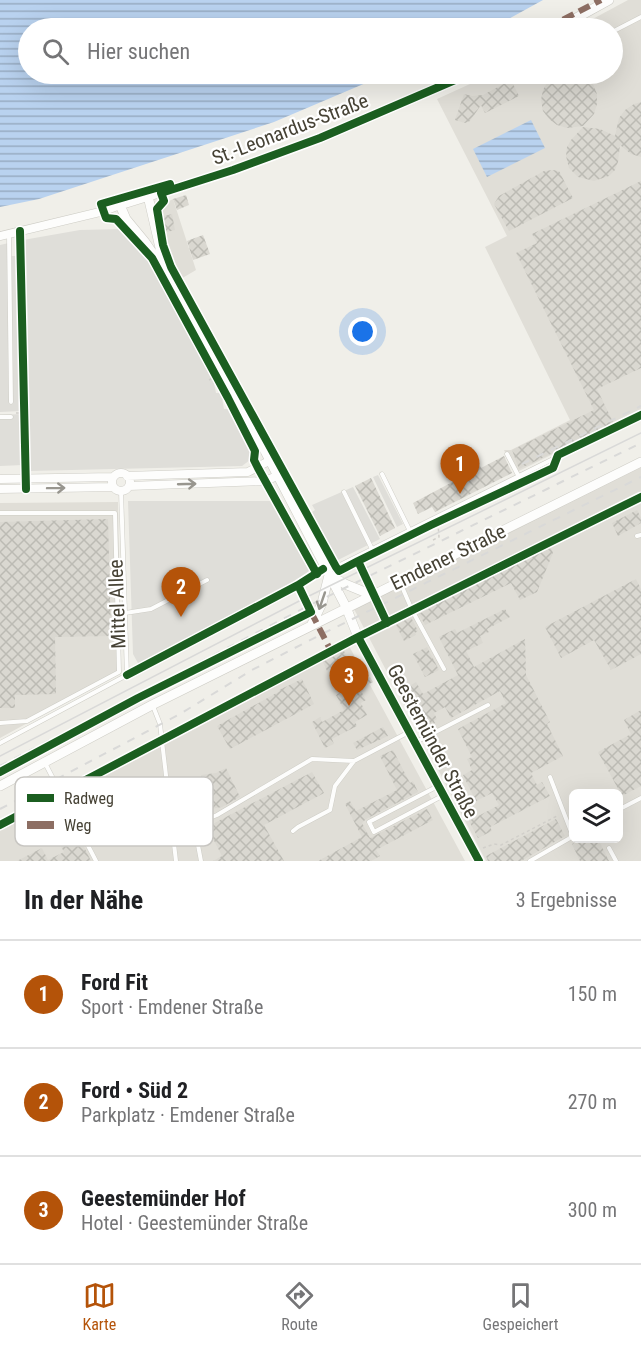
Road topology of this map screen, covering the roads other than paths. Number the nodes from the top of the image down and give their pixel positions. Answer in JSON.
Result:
{"nodes":[{"id":1,"x":609,"y":0,"type":"edge"},
{"id":2,"x":641,"y":17,"type":"edge"},
{"id":3,"x":576,"y":18,"type":"edge"},
{"id":4,"x":623,"y":26,"type":"edge"},
{"id":5,"x":446,"y":84,"type":"edge"},
{"id":6,"x":148,"y":196,"type":"junction"},
{"id":7,"x":120,"y":205,"type":"junction"},
{"id":8,"x":9,"y":234,"type":"junction"},
{"id":9,"x":0,"y":236,"type":"edge"},
{"id":10,"x":171,"y":280,"type":"junction"},
{"id":11,"x":235,"y":394,"type":"junction"},
{"id":12,"x":225,"y":399,"type":"dead end"},
{"id":13,"x":11,"y":402,"type":"dead end"},
{"id":14,"x":0,"y":417,"type":"edge"},
{"id":15,"x":11,"y":417,"type":"dead end"},
{"id":16,"x":507,"y":454,"type":"dead end"},
{"id":17,"x":553,"y":459,"type":"dead end"},
{"id":18,"x":269,"y":461,"type":"junction"},
{"id":19,"x":641,"y":462,"type":"edge"},
{"id":20,"x":382,"y":474,"type":"dead end"},
{"id":21,"x":127,"y":476,"type":"junction"},
{"id":22,"x":277,"y":476,"type":"junction"},
{"id":23,"x":113,"y":477,"type":"junction"},
{"id":24,"x":519,"y":477,"type":"junction"},
{"id":25,"x":0,"y":479,"type":"edge"},
{"id":26,"x":129,"y":486,"type":"junction"},
{"id":27,"x":113,"y":487,"type":"junction"},
{"id":28,"x":0,"y":489,"type":"edge"},
{"id":29,"x":121,"y":491,"type":"junction"},
{"id":30,"x":344,"y":492,"type":"dead end"},
{"id":31,"x":0,"y":513,"type":"edge"},
{"id":32,"x":410,"y":531,"type":"junction"},
{"id":33,"x":372,"y":549,"type":"junction"},
{"id":34,"x":328,"y":573,"type":"junction"},
{"id":35,"x":207,"y":580,"type":"dead end"},
{"id":36,"x":399,"y":581,"type":"junction"},
{"id":37,"x":372,"y":595,"type":"junction"},
{"id":38,"x":346,"y":608,"type":"junction"},
{"id":39,"x":125,"y":613,"type":"junction"},
{"id":40,"x":311,"y":625,"type":"junction"},
{"id":41,"x":444,"y":669,"type":"dead end"},
{"id":42,"x":152,"y":705,"type":"junction"},
{"id":43,"x":488,"y":705,"type":"dead end"},
{"id":44,"x":0,"y":723,"type":"edge"},
{"id":45,"x":410,"y":732,"type":"junction"},
{"id":46,"x":0,"y":742,"type":"edge"},
{"id":47,"x":416,"y":742,"type":"junction"},
{"id":48,"x":354,"y":761,"type":"junction"},
{"id":49,"x":45,"y":762,"type":"junction"},
{"id":50,"x":17,"y":777,"type":"edge"},
{"id":51,"x":53,"y":777,"type":"edge"},
{"id":52,"x":166,"y":777,"type":"edge"},
{"id":53,"x":550,"y":777,"type":"dead end"},
{"id":54,"x":15,"y":778,"type":"edge"},
{"id":55,"x":439,"y":785,"type":"junction"},
{"id":56,"x":0,"y":786,"type":"edge"},
{"id":57,"x":444,"y":795,"type":"junction"},
{"id":58,"x":641,"y":798,"type":"edge"},
{"id":59,"x":623,"y":807,"type":"edge"},
{"id":60,"x":213,"y":817,"type":"edge"},
{"id":61,"x":293,"y":831,"type":"dead end"},
{"id":62,"x":88,"y":846,"type":"edge"},
{"id":63,"x":174,"y":846,"type":"edge"},
{"id":64,"x":198,"y":846,"type":"edge"},
{"id":65,"x":609,"y":848,"type":"dead end"},
{"id":66,"x":96,"y":861,"type":"edge"},
{"id":67,"x":176,"y":861,"type":"edge"},
{"id":68,"x":201,"y":861,"type":"edge"},
{"id":69,"x":479,"y":861,"type":"edge"},
{"id":70,"x":530,"y":861,"type":"edge"},
{"id":71,"x":616,"y":861,"type":"edge"}],
"edges":[{"from":1,"to":3,"type":"street"},
{"from":2,"to":4,"type":"lane"},
{"from":5,"to":6,"type":"street","name":"St.-Leonardus-Straße"},
{"from":6,"to":7,"type":"street","name":"St.-Leonardus-Straße"},
{"from":6,"to":10,"type":"street","name":"Geestemünder Straße"},
{"from":7,"to":8,"type":"street","name":"St.-Leonardus-Straße"},
{"from":7,"to":10,"type":"street","name":"Geestemünder Straße"},
{"from":8,"to":9,"type":"street","name":"St.-Leonardus-Straße"},
{"from":8,"to":13,"type":"lane"},
{"from":10,"to":11,"type":"street","name":"Geestemünder Straße"},
{"from":11,"to":12,"type":"lane"},
{"from":11,"to":18,"type":"street","name":"Geestemünder Straße"},
{"from":14,"to":15,"type":"lane"},
{"from":16,"to":24,"type":"lane"},
{"from":17,"to":24,"type":"lane"},
{"from":18,"to":21,"type":"street"},
{"from":18,"to":22,"type":"street","name":"Geestemünder Straße"},
{"from":19,"to":36,"type":"street","name":"Emdener Straße"},
{"from":20,"to":32,"type":"lane"},
{"from":21,"to":23,"type":"street"},
{"from":21,"to":26,"type":"street"},
{"from":26,"to":22,"type":"street","one_way":true},
{"from":22,"to":34,"type":"street","name":"Geestemünder Straße"},
{"from":23,"to":25,"type":"street"},
{"from":23,"to":27,"type":"street"},
{"from":24,"to":32,"type":"lane"},
{"from":26,"to":29,"type":"street"},
{"from":28,"to":27,"type":"street","one_way":true},
{"from":27,"to":29,"type":"street"},
{"from":29,"to":39,"type":"lane"},
{"from":30,"to":33,"type":"lane"},
{"from":31,"to":44,"type":"lane","name":"Mittel Allee"},
{"from":32,"to":33,"type":"lane"},
{"from":33,"to":34,"type":"lane"},
{"from":34,"to":37,"type":"street"},
{"from":34,"to":38,"type":"street","name":"Geestemünder Straße"},
{"from":34,"to":40,"type":"street","one_way":true},
{"from":35,"to":39,"type":"lane"},
{"from":36,"to":37,"type":"street","name":"Emdener Straße"},
{"from":36,"to":41,"type":"lane"},
{"from":37,"to":38,"type":"street","name":"Emdener Straße"},
{"from":38,"to":40,"type":"street","name":"Emdener Straße"},
{"from":38,"to":45,"type":"street","name":"Geestemünder Straße"},
{"from":39,"to":46,"type":"lane"},
{"from":40,"to":42,"type":"street","name":"Emdener Straße"},
{"from":42,"to":49,"type":"street","name":"Emdener Straße"},
{"from":42,"to":52,"type":"lane"},
{"from":43,"to":47,"type":"lane"},
{"from":45,"to":47,"type":"street","name":"Geestemünder Straße"},
{"from":45,"to":48,"type":"lane"},
{"from":47,"to":55,"type":"street","name":"Geestemünder Straße"},
{"from":48,"to":60,"type":"lane"},
{"from":48,"to":61,"type":"lane"},
{"from":49,"to":50,"type":"street","name":"Emdener Straße"},
{"from":49,"to":51,"type":"lane"},
{"from":53,"to":70,"type":"lane"},
{"from":54,"to":56,"type":"street","name":"Emdener Straße"},
{"from":55,"to":57,"type":"street","name":"Geestemünder Straße"},
{"from":55,"to":57,"type":"lane"},
{"from":57,"to":69,"type":"street","name":"Geestemünder Straße"},
{"from":58,"to":59,"type":"lane"},
{"from":62,"to":66,"type":"lane"},
{"from":63,"to":67,"type":"lane"},
{"from":64,"to":68,"type":"lane"},
{"from":65,"to":71,"type":"lane"}]}
